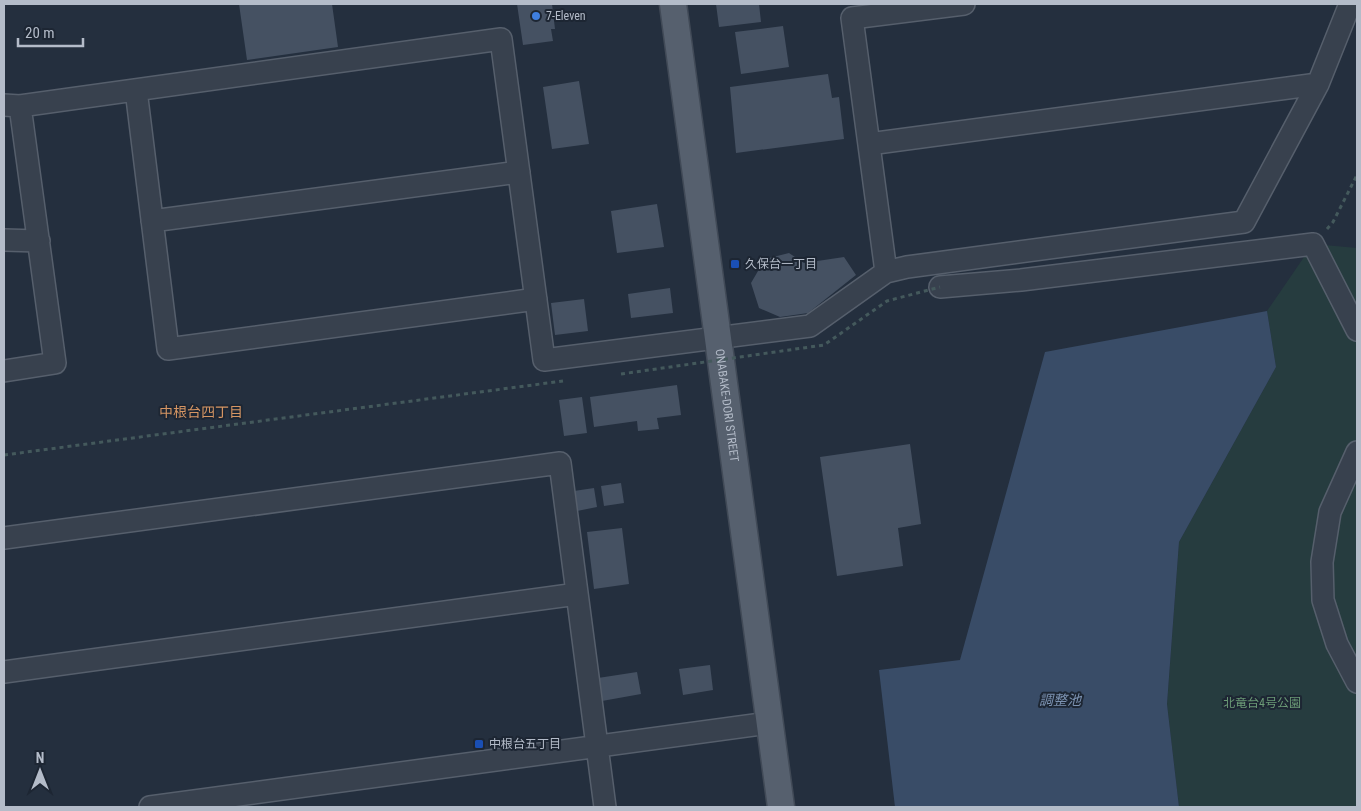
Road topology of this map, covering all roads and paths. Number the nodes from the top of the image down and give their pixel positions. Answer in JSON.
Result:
{"nodes":[{"id":1,"x":673,"y":4,"type":"edge"},
{"id":2,"x":964,"y":4,"type":"edge"},
{"id":3,"x":1350,"y":4,"type":"edge"},
{"id":4,"x":1318,"y":84,"type":"junction"},
{"id":5,"x":136,"y":90,"type":"junction"},
{"id":6,"x":12,"y":106,"type":"edge"},
{"id":7,"x":869,"y":144,"type":"junction"},
{"id":8,"x":519,"y":172,"type":"junction"},
{"id":9,"x":1357,"y":175,"type":"edge"},
{"id":10,"x":152,"y":221,"type":"junction"},
{"id":11,"x":4,"y":240,"type":"edge"},
{"id":12,"x":39,"y":241,"type":"junction"},
{"id":13,"x":1313,"y":244,"type":"junction"},
{"id":14,"x":886,"y":272,"type":"junction"},
{"id":15,"x":940,"y":287,"type":"joint"},
{"id":16,"x":536,"y":299,"type":"junction"},
{"id":17,"x":1357,"y":330,"type":"edge"},
{"id":18,"x":718,"y":337,"type":"junction"},
{"id":19,"x":4,"y":372,"type":"edge"},
{"id":20,"x":611,"y":375,"type":"dead end"},
{"id":21,"x":572,"y":380,"type":"dead end"},
{"id":22,"x":1357,"y":452,"type":"edge"},
{"id":23,"x":4,"y":455,"type":"edge"},
{"id":24,"x":4,"y":538,"type":"edge"},
{"id":25,"x":577,"y":594,"type":"junction"},
{"id":26,"x":4,"y":672,"type":"edge"},
{"id":27,"x":1357,"y":682,"type":"edge"},
{"id":28,"x":770,"y":723,"type":"junction"},
{"id":29,"x":597,"y":748,"type":"junction"},
{"id":30,"x":150,"y":807,"type":"edge"},
{"id":31,"x":605,"y":807,"type":"edge"},
{"id":32,"x":781,"y":807,"type":"edge"}],
"edges":[{"from":1,"to":18,"type":"main road","name":"ONABAKE-DORI STREET"},
{"from":2,"to":7,"type":"street"},
{"from":3,"to":4,"type":"street"},
{"from":4,"to":7,"type":"street"},
{"from":4,"to":14,"type":"street"},
{"from":5,"to":6,"type":"street"},
{"from":5,"to":8,"type":"street"},
{"from":5,"to":10,"type":"street"},
{"from":6,"to":12,"type":"street"},
{"from":7,"to":14,"type":"street"},
{"from":8,"to":10,"type":"street"},
{"from":8,"to":16,"type":"street"},
{"from":9,"to":13,"type":"path"},
{"from":10,"to":16,"type":"street"},
{"from":11,"to":12,"type":"street"},
{"from":12,"to":19,"type":"street"},
{"from":13,"to":15,"type":"street"},
{"from":13,"to":17,"type":"street"},
{"from":14,"to":18,"type":"street"},
{"from":15,"to":20,"type":"path","bridge":true},
{"from":16,"to":18,"type":"street"},
{"from":18,"to":28,"type":"main road","name":"ONABAKE-DORI STREET"},
{"from":21,"to":23,"type":"path"},
{"from":22,"to":27,"type":"street"},
{"from":24,"to":25,"type":"street"},
{"from":25,"to":26,"type":"street"},
{"from":25,"to":29,"type":"street"},
{"from":28,"to":29,"type":"street"},
{"from":28,"to":32,"type":"main road","name":"ONABAKE-DORI STREET"},
{"from":29,"to":30,"type":"street"},
{"from":29,"to":31,"type":"street"}]}
